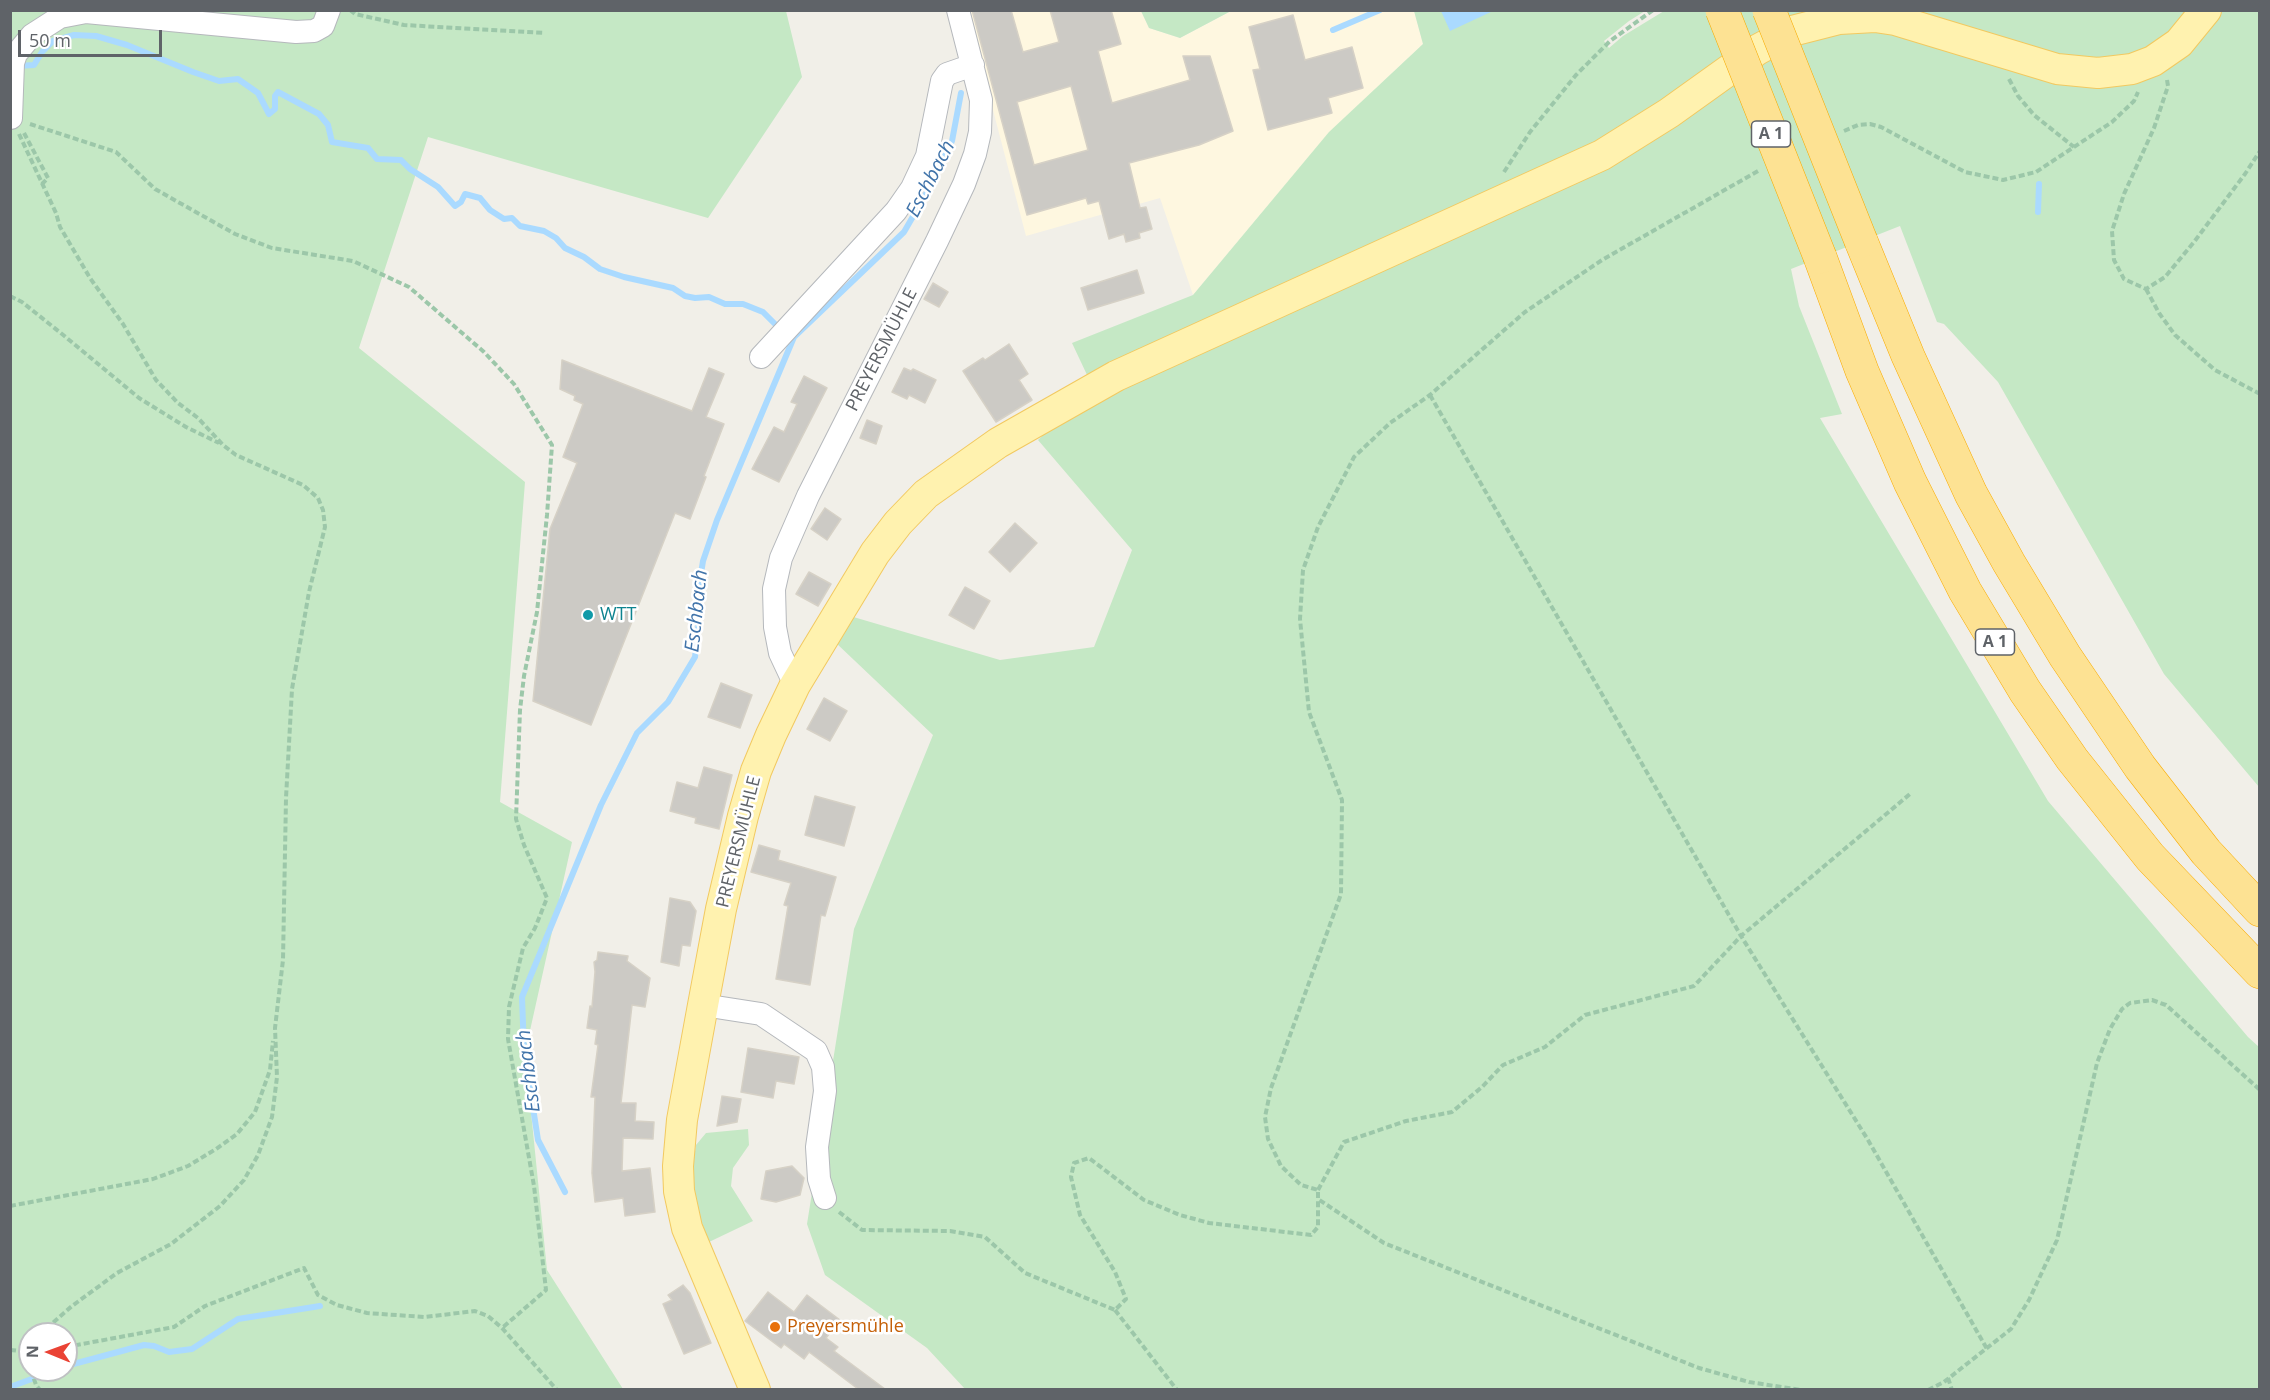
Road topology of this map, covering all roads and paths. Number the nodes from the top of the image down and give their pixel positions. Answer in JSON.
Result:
{"nodes":[{"id":1,"x":329,"y":10,"type":"edge"},
{"id":2,"x":350,"y":10,"type":"edge"},
{"id":3,"x":958,"y":10,"type":"edge"},
{"id":4,"x":1653,"y":10,"type":"edge"},
{"id":5,"x":1722,"y":10,"type":"edge"},
{"id":6,"x":1769,"y":10,"type":"edge"},
{"id":7,"x":2206,"y":10,"type":"edge"},
{"id":8,"x":545,"y":33,"type":"dead end"},
{"id":9,"x":2002,"y":52,"type":"junction"},
{"id":10,"x":2156,"y":59,"type":"junction"},
{"id":11,"x":973,"y":65,"type":"junction"},
{"id":12,"x":12,"y":80,"type":"edge"},
{"id":13,"x":10,"y":118,"type":"edge"},
{"id":14,"x":1837,"y":135,"type":"dead end"},
{"id":15,"x":2074,"y":147,"type":"junction"},
{"id":16,"x":2259,"y":151,"type":"edge"},
{"id":17,"x":1764,"y":168,"type":"dead end"},
{"id":18,"x":42,"y":184,"type":"junction"},
{"id":19,"x":1484,"y":210,"type":"junction"},
{"id":20,"x":2146,"y":289,"type":"junction"},
{"id":21,"x":10,"y":296,"type":"edge"},
{"id":22,"x":761,"y":357,"type":"dead end"},
{"id":23,"x":2259,"y":394,"type":"edge"},
{"id":24,"x":1430,"y":395,"type":"junction"},
{"id":25,"x":223,"y":445,"type":"junction"},
{"id":26,"x":795,"y":685,"type":"junction"},
{"id":27,"x":1910,"y":794,"type":"dead end"},
{"id":28,"x":2259,"y":910,"type":"edge"},
{"id":29,"x":1741,"y":936,"type":"junction"},
{"id":30,"x":2259,"y":972,"type":"edge"},
{"id":31,"x":703,"y":1005,"type":"junction"},
{"id":32,"x":275,"y":1028,"type":"junction"},
{"id":33,"x":2259,"y":1090,"type":"edge"},
{"id":34,"x":1318,"y":1190,"type":"junction"},
{"id":35,"x":825,"y":1197,"type":"joint"},
{"id":36,"x":1318,"y":1199,"type":"junction"},
{"id":37,"x":10,"y":1206,"type":"edge"},
{"id":38,"x":1115,"y":1310,"type":"junction"},
{"id":39,"x":54,"y":1322,"type":"edge"},
{"id":40,"x":502,"y":1328,"type":"junction"},
{"id":41,"x":78,"y":1345,"type":"edge"},
{"id":42,"x":1987,"y":1349,"type":"junction"},
{"id":43,"x":1948,"y":1378,"type":"junction"},
{"id":44,"x":557,"y":1389,"type":"edge"},
{"id":45,"x":755,"y":1389,"type":"edge"},
{"id":46,"x":1177,"y":1389,"type":"edge"},
{"id":47,"x":1801,"y":1389,"type":"edge"},
{"id":48,"x":1928,"y":1389,"type":"edge"},
{"id":49,"x":1952,"y":1389,"type":"edge"}],
"edges":[{"from":1,"to":12,"type":"street"},
{"from":2,"to":8,"type":"path"},
{"from":3,"to":11,"type":"street","name":"PREYERSMÜHLE"},
{"from":4,"to":19,"type":"path"},
{"from":5,"to":30,"type":"highway","number":"A 1","bridge":true},
{"from":6,"to":28,"type":"highway","number":"A 1","bridge":true},
{"from":7,"to":10,"type":"main road"},
{"from":9,"to":10,"type":"main road","name":"PREYERSMÜHLE"},
{"from":9,"to":15,"type":"path"},
{"from":9,"to":19,"type":"main road","name":"PREYERSMÜHLE"},
{"from":10,"to":15,"type":"path"},
{"from":10,"to":20,"type":"path"},
{"from":11,"to":22,"type":"street"},
{"from":11,"to":26,"type":"street","name":"PREYERSMÜHLE"},
{"from":12,"to":13,"type":"street"},
{"from":13,"to":40,"type":"path"},
{"from":14,"to":15,"type":"path"},
{"from":16,"to":20,"type":"path"},
{"from":17,"to":24,"type":"path"},
{"from":18,"to":18,"type":"path"},
{"from":18,"to":25,"type":"path"},
{"from":19,"to":26,"type":"main road","name":"PREYERSMÜHLE"},
{"from":20,"to":23,"type":"path"},
{"from":21,"to":25,"type":"path"},
{"from":24,"to":29,"type":"path"},
{"from":24,"to":34,"type":"path"},
{"from":25,"to":32,"type":"path"},
{"from":26,"to":31,"type":"main road","name":"PREYERSMÜHLE"},
{"from":27,"to":29,"type":"path"},
{"from":29,"to":34,"type":"path"},
{"from":29,"to":42,"type":"path"},
{"from":31,"to":35,"type":"street"},
{"from":31,"to":45,"type":"main road","name":"PREYERSMÜHLE"},
{"from":32,"to":37,"type":"path"},
{"from":32,"to":39,"type":"path"},
{"from":33,"to":42,"type":"path"},
{"from":34,"to":36,"type":"path"},
{"from":35,"to":38,"type":"path"},
{"from":36,"to":38,"type":"path"},
{"from":36,"to":47,"type":"path"},
{"from":38,"to":46,"type":"path"},
{"from":40,"to":41,"type":"path"},
{"from":40,"to":44,"type":"path"},
{"from":42,"to":43,"type":"path"},
{"from":43,"to":48,"type":"path"},
{"from":43,"to":49,"type":"path"}]}
